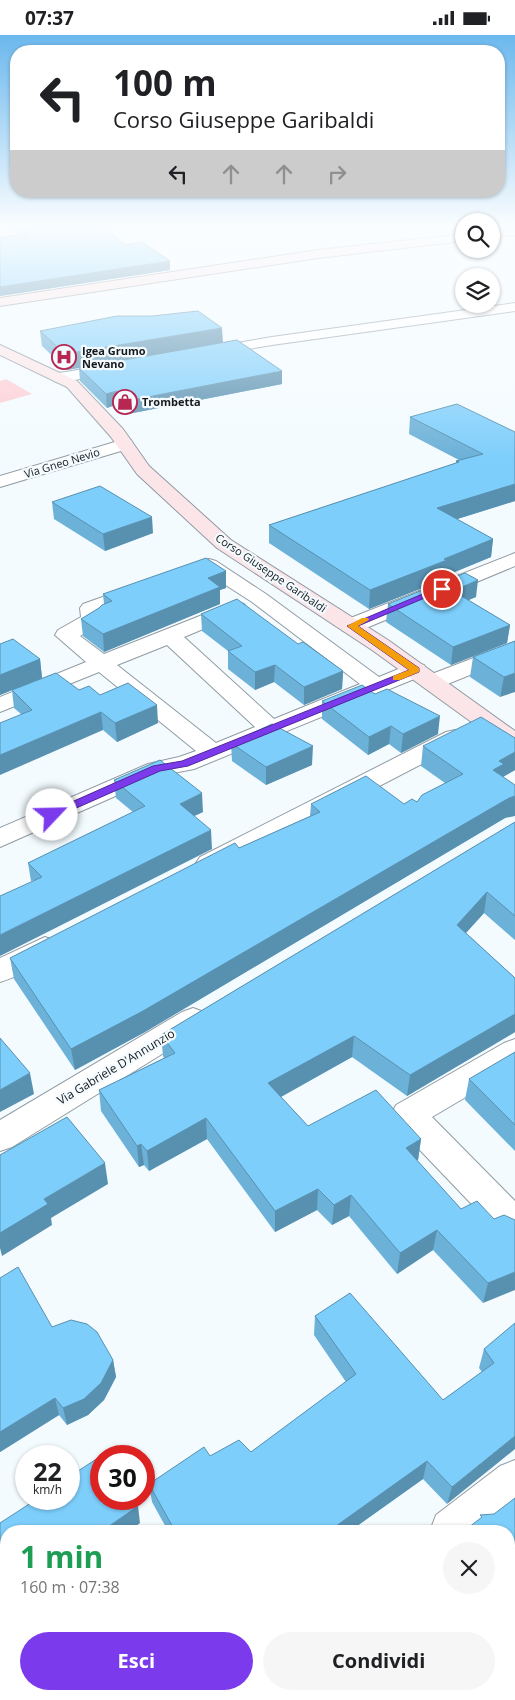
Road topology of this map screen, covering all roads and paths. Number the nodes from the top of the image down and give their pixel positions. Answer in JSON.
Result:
{"nodes":[{"id":1,"x":515,"y":307,"type":"edge"},
{"id":2,"x":0,"y":349,"type":"edge"},
{"id":3,"x":194,"y":354,"type":"edge"},
{"id":4,"x":126,"y":366,"type":"edge"},
{"id":5,"x":59,"y":378,"type":"junction"},
{"id":6,"x":125,"y":444,"type":"junction"},
{"id":7,"x":0,"y":481,"type":"edge"},
{"id":8,"x":515,"y":559,"type":"edge"},
{"id":9,"x":259,"y":598,"type":"junction"},
{"id":10,"x":351,"y":626,"type":"junction"},
{"id":11,"x":169,"y":635,"type":"junction"},
{"id":12,"x":515,"y":649,"type":"edge"},
{"id":13,"x":100,"y":664,"type":"junction"},
{"id":14,"x":424,"y":676,"type":"junction"},
{"id":15,"x":378,"y":685,"type":"junction"},
{"id":16,"x":0,"y":705,"type":"edge"},
{"id":17,"x":486,"y":721,"type":"junction"},
{"id":18,"x":271,"y":729,"type":"junction"},
{"id":19,"x":515,"y":742,"type":"edge"},
{"id":20,"x":213,"y":752,"type":"junction"},
{"id":21,"x":0,"y":837,"type":"edge"},
{"id":22,"x":186,"y":875,"type":"edge"},
{"id":23,"x":71,"y":935,"type":"edge"},
{"id":24,"x":0,"y":971,"type":"edge"},
{"id":25,"x":220,"y":1004,"type":"edge"},
{"id":26,"x":515,"y":1052,"type":"edge"},
{"id":27,"x":0,"y":1137,"type":"edge"},
{"id":28,"x":515,"y":1225,"type":"edge"},
{"id":29,"x":515,"y":1481,"type":"edge"},
{"id":30,"x":460,"y":1525,"type":"edge"}],
"edges":[{"from":1,"to":3,"type":"street"},
{"from":2,"to":5,"type":"street","name":"Corso Giuseppe Garibaldi"},
{"from":4,"to":5,"type":"street"},
{"from":5,"to":6,"type":"street","name":"Corso Giuseppe Garibaldi"},
{"from":6,"to":7,"type":"street","name":"Via Gneo Nevio"},
{"from":6,"to":10,"type":"street","name":"Corso Giuseppe Garibaldi"},
{"from":8,"to":10,"type":"street"},
{"from":9,"to":11,"type":"street"},
{"from":9,"to":13,"type":"street"},
{"from":9,"to":15,"type":"street"},
{"from":10,"to":14,"type":"street","name":"Corso Giuseppe Garibaldi"},
{"from":11,"to":13,"type":"street"},
{"from":11,"to":18,"type":"street"},
{"from":12,"to":14,"type":"street"},
{"from":13,"to":16,"type":"street"},
{"from":13,"to":20,"type":"street"},
{"from":14,"to":15,"type":"street"},
{"from":14,"to":17,"type":"street","name":"Corso Giuseppe Garibaldi"},
{"from":15,"to":18,"type":"street"},
{"from":17,"to":19,"type":"street","name":"Corso Giuseppe Garibaldi"},
{"from":17,"to":22,"type":"street"},
{"from":18,"to":20,"type":"street"},
{"from":20,"to":21,"type":"street"},
{"from":23,"to":24,"type":"street"},
{"from":25,"to":27,"type":"street","name":"Via Gabriele D'Annunzio"},
{"from":26,"to":28,"type":"street"},
{"from":29,"to":30,"type":"street"}]}
